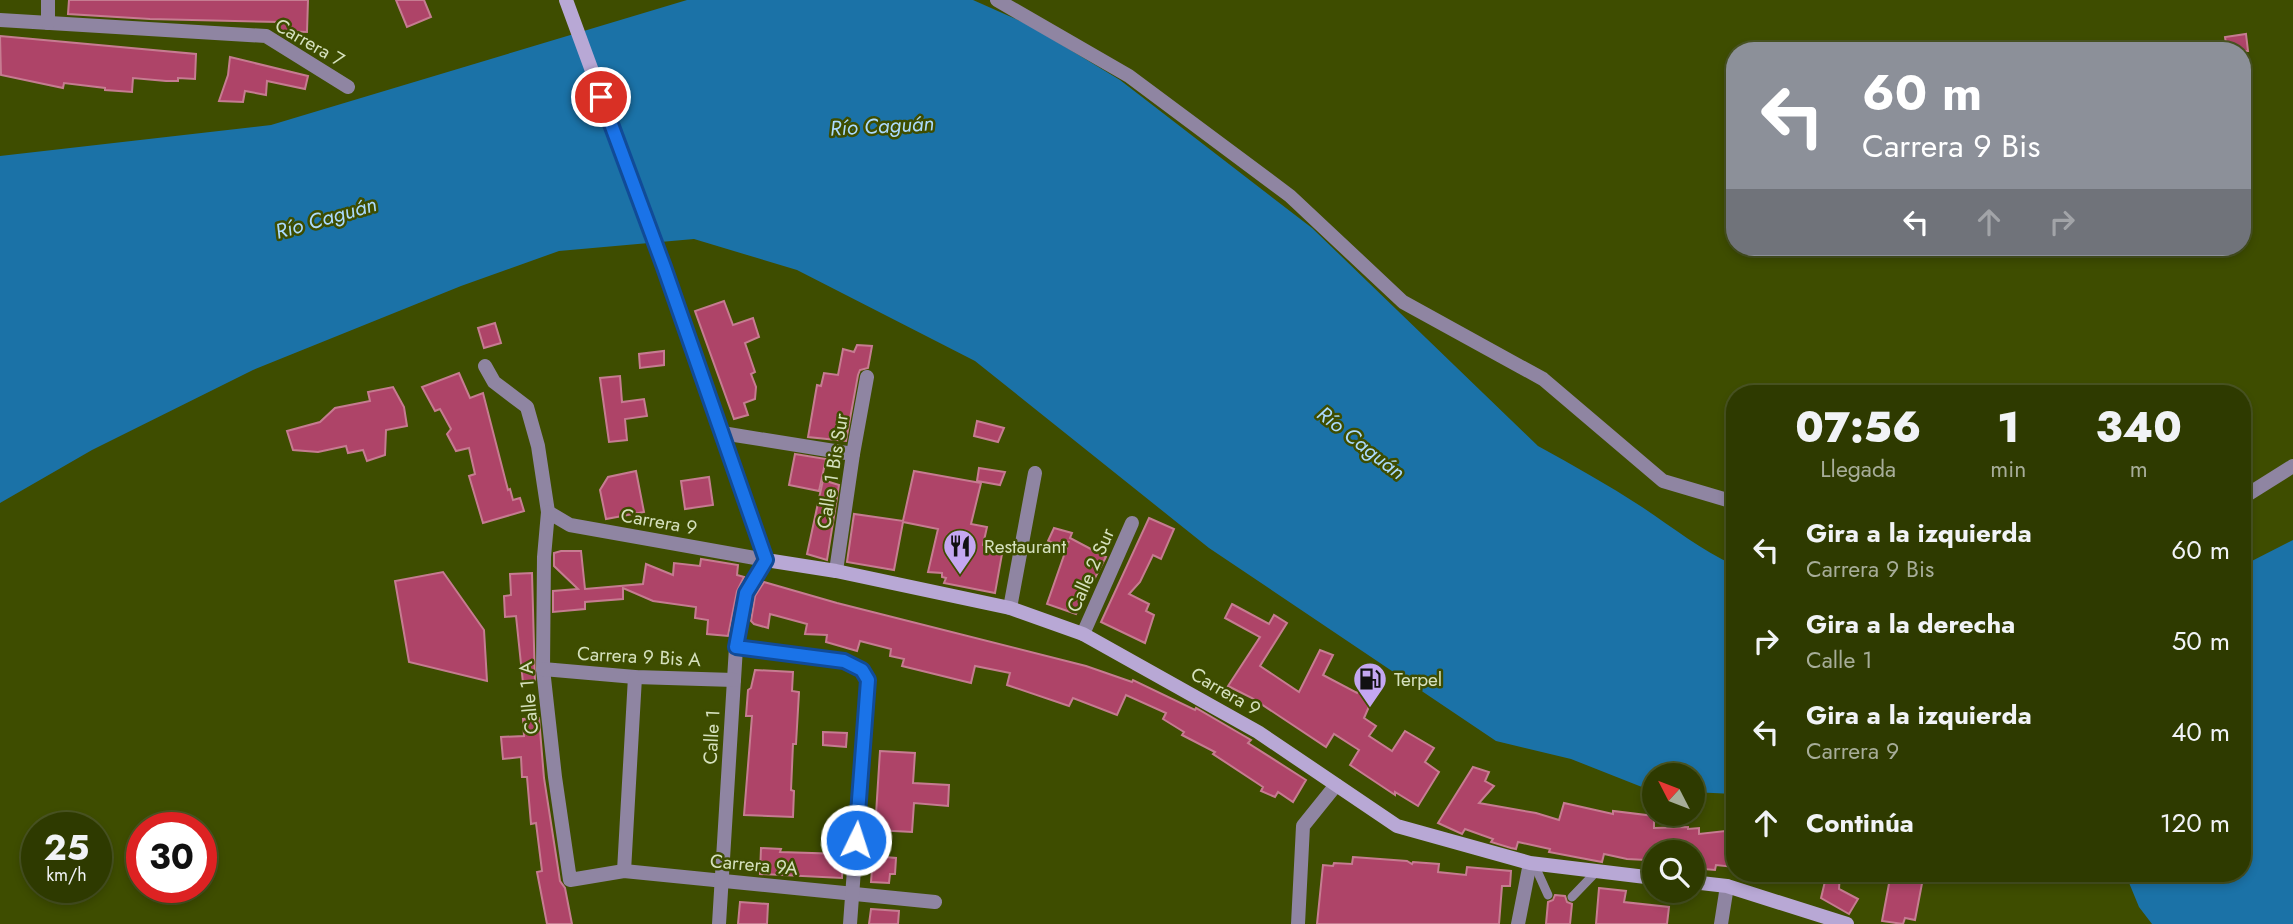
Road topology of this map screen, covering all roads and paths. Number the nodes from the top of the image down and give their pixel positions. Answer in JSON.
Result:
{"nodes":[{"id":1,"x":48,"y":0,"type":"edge"},
{"id":2,"x":566,"y":0,"type":"edge"},
{"id":3,"x":997,"y":0,"type":"edge"},
{"id":4,"x":0,"y":20,"type":"edge"},
{"id":5,"x":48,"y":23,"type":"junction"},
{"id":6,"x":348,"y":87,"type":"dead end"},
{"id":7,"x":485,"y":366,"type":"dead end"},
{"id":8,"x":867,"y":377,"type":"dead end"},
{"id":9,"x":722,"y":433,"type":"junction"},
{"id":10,"x":853,"y":454,"type":"junction"},
{"id":11,"x":2293,"y":467,"type":"edge"},
{"id":12,"x":1035,"y":472,"type":"dead end"},
{"id":13,"x":2251,"y":493,"type":"edge"},
{"id":14,"x":1726,"y":500,"type":"edge"},
{"id":15,"x":548,"y":512,"type":"junction"},
{"id":16,"x":1132,"y":523,"type":"dead end"},
{"id":17,"x":766,"y":560,"type":"junction"},
{"id":18,"x":836,"y":571,"type":"junction"},
{"id":19,"x":1010,"y":608,"type":"junction"},
{"id":20,"x":1083,"y":634,"type":"junction"},
{"id":21,"x":736,"y":647,"type":"junction"},
{"id":22,"x":543,"y":669,"type":"junction"},
{"id":23,"x":635,"y":677,"type":"junction"},
{"id":24,"x":734,"y":680,"type":"junction"},
{"id":25,"x":1336,"y":785,"type":"junction"},
{"id":26,"x":1532,"y":863,"type":"junction"},
{"id":27,"x":624,"y":871,"type":"junction"},
{"id":28,"x":1597,"y":871,"type":"junction"},
{"id":29,"x":1642,"y":877,"type":"edge"},
{"id":30,"x":570,"y":880,"type":"joint"},
{"id":31,"x":722,"y":881,"type":"junction"},
{"id":32,"x":1705,"y":883,"type":"edge"},
{"id":33,"x":1727,"y":886,"type":"junction"},
{"id":34,"x":852,"y":893,"type":"junction"},
{"id":35,"x":1548,"y":895,"type":"dead end"},
{"id":36,"x":1572,"y":897,"type":"dead end"},
{"id":37,"x":934,"y":902,"type":"dead end"},
{"id":38,"x":719,"y":924,"type":"edge"},
{"id":39,"x":850,"y":924,"type":"edge"},
{"id":40,"x":1298,"y":924,"type":"edge"},
{"id":41,"x":1518,"y":924,"type":"edge"},
{"id":42,"x":1721,"y":924,"type":"edge"},
{"id":43,"x":1847,"y":924,"type":"edge"}],
"edges":[{"from":1,"to":5,"type":"street"},
{"from":2,"to":9,"type":"main road"},
{"from":3,"to":14,"type":"street"},
{"from":4,"to":5,"type":"street","name":"Carrera 7"},
{"from":5,"to":6,"type":"street","name":"Carrera 7"},
{"from":7,"to":15,"type":"street","name":"Calle 1 A"},
{"from":8,"to":10,"type":"street","name":"Calle 1 Bis Sur"},
{"from":9,"to":10,"type":"street"},
{"from":9,"to":17,"type":"main road"},
{"from":10,"to":18,"type":"street","name":"Calle 1 Bis Sur"},
{"from":11,"to":13,"type":"street"},
{"from":12,"to":19,"type":"street"},
{"from":15,"to":17,"type":"street","name":"Carrera 9"},
{"from":15,"to":22,"type":"street","name":"Calle 1 A"},
{"from":16,"to":20,"type":"street","name":"Calle 2 Sur"},
{"from":17,"to":18,"type":"main road","name":"Carrera 9"},
{"from":17,"to":21,"type":"street","name":"Calle 1"},
{"from":18,"to":19,"type":"main road","name":"Carrera 9"},
{"from":19,"to":20,"type":"main road","name":"Carrera 9"},
{"from":20,"to":25,"type":"main road","name":"Carrera 9"},
{"from":21,"to":24,"type":"street","name":"Calle 1"},
{"from":21,"to":34,"type":"street"},
{"from":22,"to":23,"type":"street","name":"Carrera 9 Bis A"},
{"from":22,"to":30,"type":"street","name":"Calle 1 A"},
{"from":23,"to":24,"type":"street","name":"Carrera 9 Bis A"},
{"from":23,"to":27,"type":"street"},
{"from":24,"to":31,"type":"street","name":"Calle 1"},
{"from":25,"to":26,"type":"main road","name":"Carrera 9"},
{"from":25,"to":40,"type":"street"},
{"from":26,"to":28,"type":"main road","name":"Carrera 9"},
{"from":26,"to":35,"type":"lane"},
{"from":26,"to":41,"type":"street"},
{"from":27,"to":30,"type":"street","name":"Carrera 9A"},
{"from":27,"to":31,"type":"street","name":"Carrera 9A"},
{"from":28,"to":29,"type":"main road","name":"Carrera 9"},
{"from":28,"to":36,"type":"lane"},
{"from":31,"to":34,"type":"street","name":"Carrera 9A"},
{"from":31,"to":38,"type":"street","name":"Calle 1"},
{"from":32,"to":33,"type":"main road"},
{"from":33,"to":42,"type":"street"},
{"from":33,"to":43,"type":"main road"},
{"from":34,"to":37,"type":"street","name":"Carrera 9A"},
{"from":34,"to":39,"type":"street"}]}
